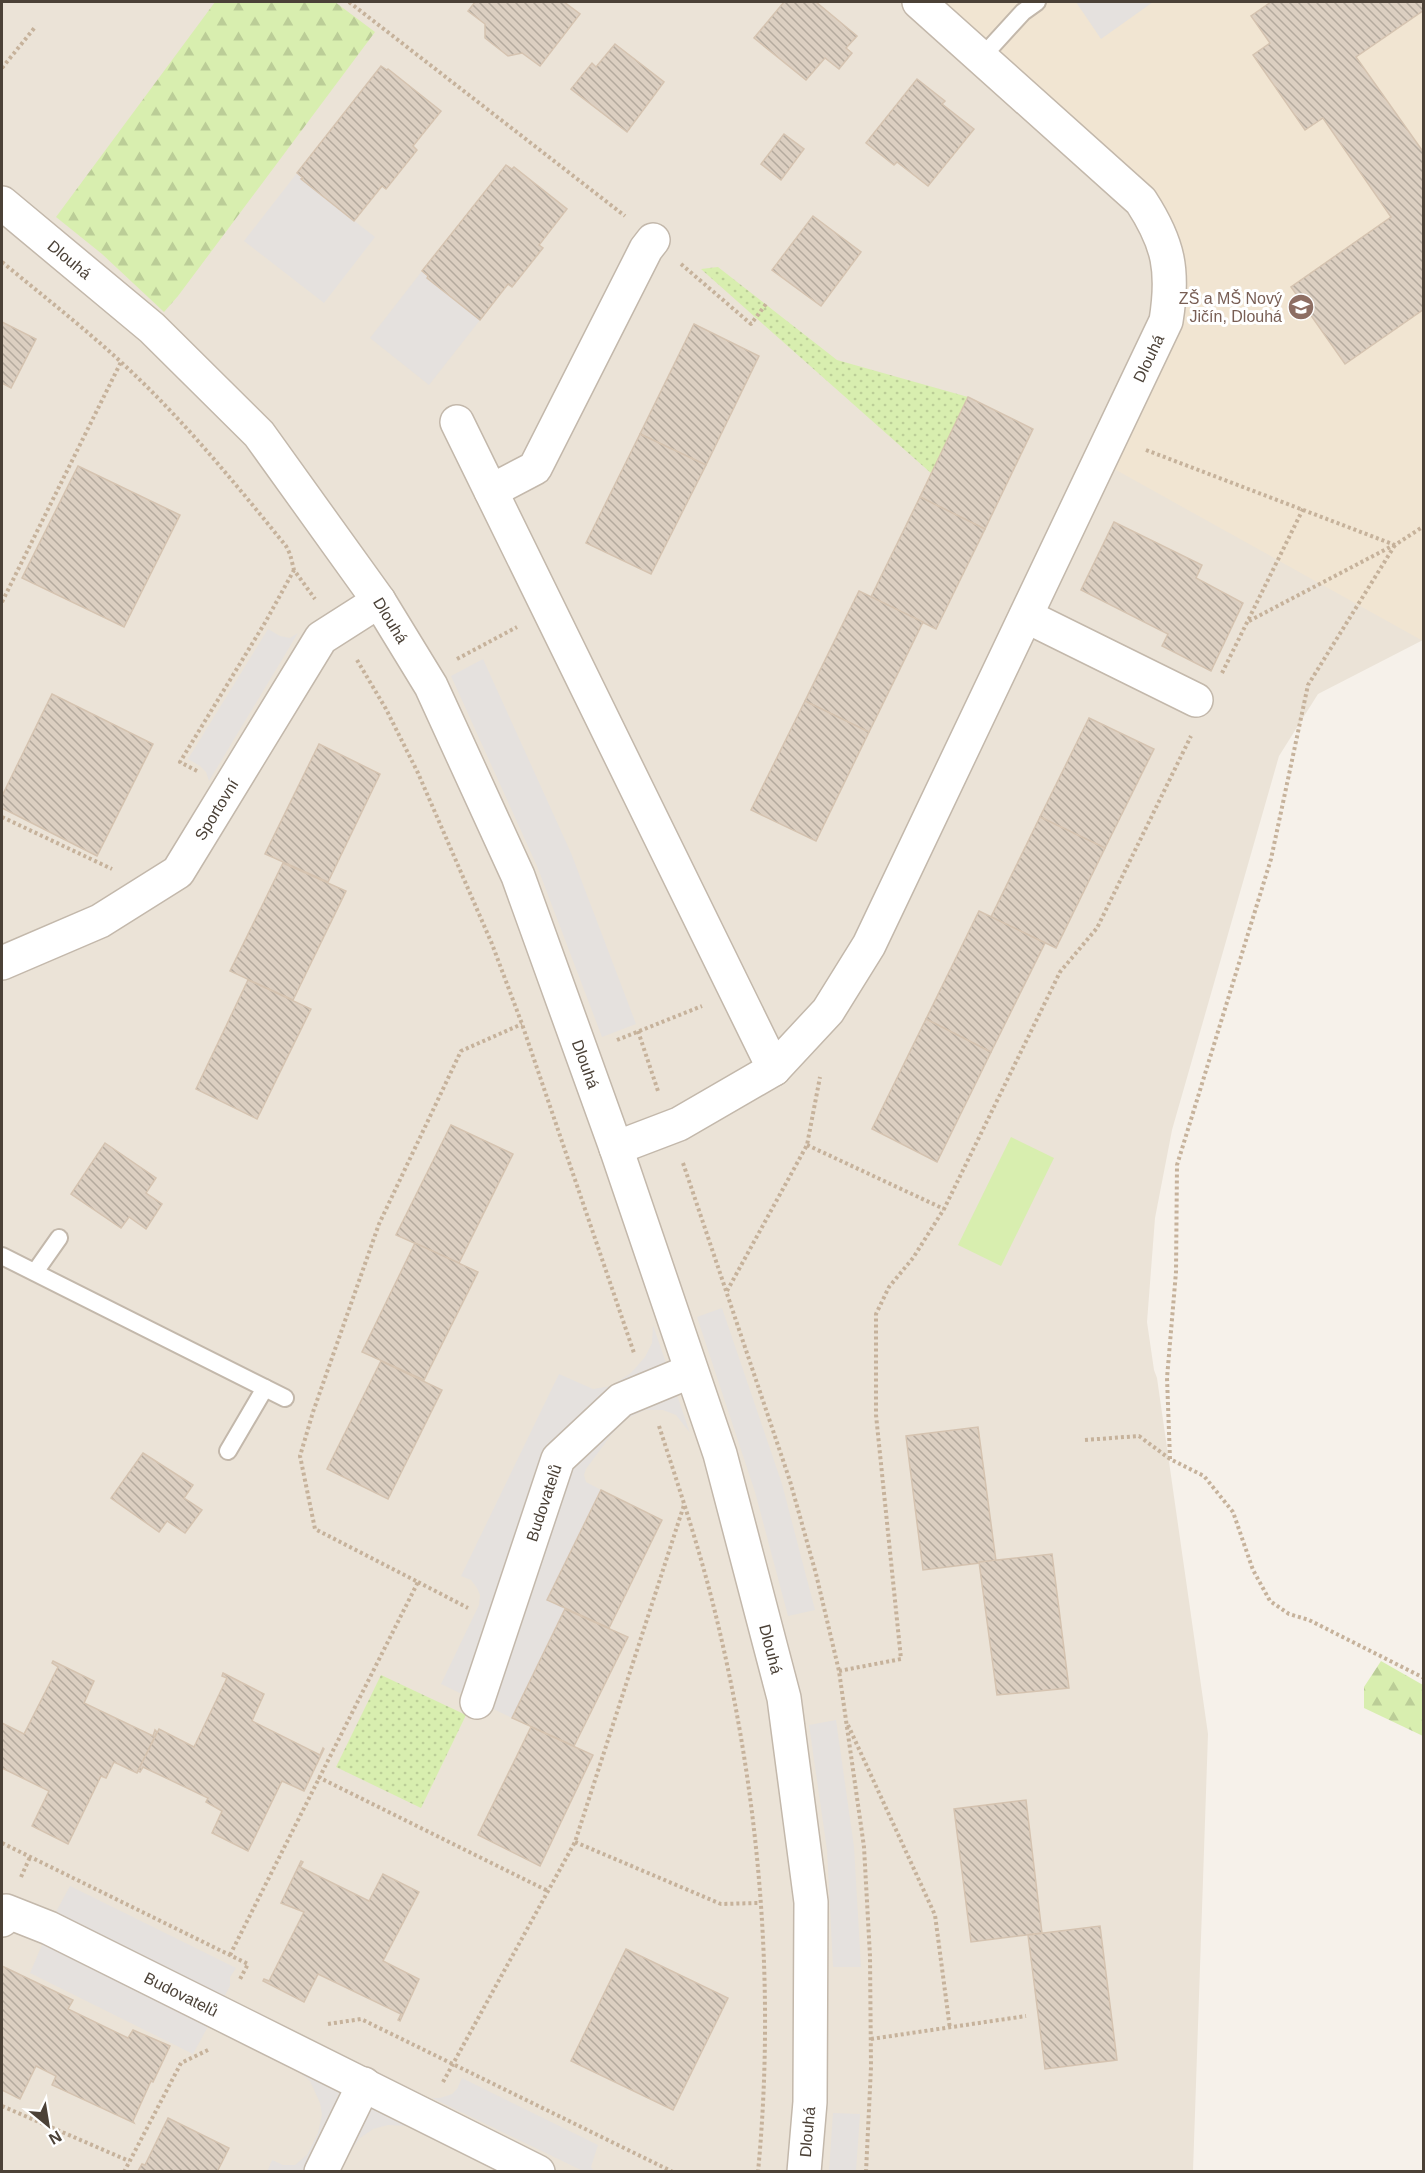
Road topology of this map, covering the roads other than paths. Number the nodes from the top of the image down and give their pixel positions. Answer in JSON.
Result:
{"nodes":[{"id":1,"x":919,"y":2,"type":"edge"},
{"id":2,"x":1037,"y":2,"type":"edge"},
{"id":3,"x":981,"y":58,"type":"junction"},
{"id":4,"x":2,"y":203,"type":"edge"},
{"id":5,"x":653,"y":240,"type":"road end"},
{"id":6,"x":458,"y":422,"type":"dead end"},
{"id":7,"x":491,"y":491,"type":"junction"},
{"id":8,"x":379,"y":601,"type":"junction"},
{"id":9,"x":1026,"y":616,"type":"junction"},
{"id":10,"x":1196,"y":713,"type":"road end"},
{"id":11,"x":2,"y":963,"type":"edge"},
{"id":12,"x":774,"y":1069,"type":"junction"},
{"id":13,"x":616,"y":1148,"type":"junction"},
{"id":14,"x":59,"y":1238,"type":"dead end"},
{"id":15,"x":2,"y":1256,"type":"edge"},
{"id":16,"x":35,"y":1272,"type":"junction"},
{"id":17,"x":691,"y":1371,"type":"junction"},
{"id":18,"x":265,"y":1388,"type":"junction"},
{"id":19,"x":285,"y":1398,"type":"dead end"},
{"id":20,"x":228,"y":1451,"type":"dead end"},
{"id":21,"x":477,"y":1702,"type":"dead end"},
{"id":22,"x":2,"y":1920,"type":"edge"},
{"id":23,"x":364,"y":2084,"type":"junction"},
{"id":24,"x":321,"y":2172,"type":"edge"},
{"id":25,"x":538,"y":2172,"type":"edge"},
{"id":26,"x":804,"y":2172,"type":"edge"}],
"edges":[{"from":1,"to":3,"type":"street","name":"Dlouhá"},
{"from":2,"to":3,"type":"lane"},
{"from":3,"to":9,"type":"street","name":"Dlouhá"},
{"from":4,"to":8,"type":"street","name":"Dlouhá"},
{"from":5,"to":7,"type":"street"},
{"from":6,"to":7,"type":"street"},
{"from":7,"to":12,"type":"street"},
{"from":8,"to":11,"type":"street","name":"Sportovní"},
{"from":8,"to":13,"type":"street","name":"Dlouhá"},
{"from":9,"to":10,"type":"street"},
{"from":9,"to":12,"type":"street","name":"Dlouhá"},
{"from":12,"to":13,"type":"street","name":"Dlouhá"},
{"from":13,"to":17,"type":"street","name":"Dlouhá"},
{"from":14,"to":16,"type":"lane"},
{"from":15,"to":16,"type":"lane"},
{"from":16,"to":18,"type":"lane"},
{"from":17,"to":21,"type":"street","name":"Budovatelů"},
{"from":17,"to":26,"type":"street","name":"Dlouhá"},
{"from":18,"to":19,"type":"lane"},
{"from":18,"to":20,"type":"lane"},
{"from":22,"to":23,"type":"street","name":"Budovatelů"},
{"from":23,"to":24,"type":"street"},
{"from":23,"to":25,"type":"street","name":"Budovatelů"}]}
